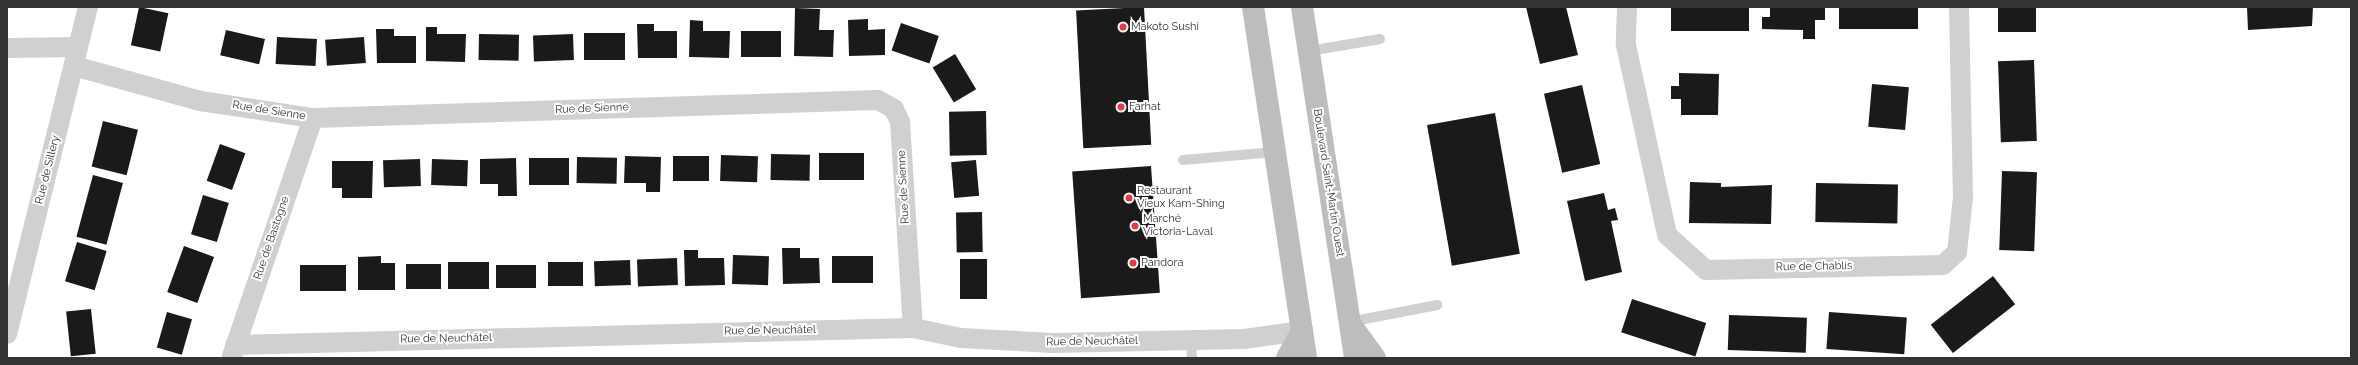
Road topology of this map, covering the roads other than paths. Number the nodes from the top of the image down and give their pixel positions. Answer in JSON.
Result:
{"nodes":[{"id":1,"x":88,"y":7,"type":"edge"},
{"id":2,"x":1253,"y":7,"type":"edge"},
{"id":3,"x":1302,"y":7,"type":"edge"},
{"id":4,"x":1627,"y":7,"type":"edge"},
{"id":5,"x":1959,"y":7,"type":"edge"},
{"id":6,"x":1380,"y":39,"type":"dead end"},
{"id":7,"x":78,"y":47,"type":"junction"},
{"id":8,"x":7,"y":48,"type":"edge"},
{"id":9,"x":1308,"y":50,"type":"junction"},
{"id":10,"x":74,"y":66,"type":"junction"},
{"id":11,"x":313,"y":118,"type":"junction"},
{"id":12,"x":1275,"y":152,"type":"junction"},
{"id":13,"x":1183,"y":160,"type":"dead end"},
{"id":14,"x":15,"y":273,"type":"edge"},
{"id":15,"x":1437,"y":305,"type":"dead end"},
{"id":16,"x":1349,"y":322,"type":"junction"},
{"id":17,"x":913,"y":328,"type":"junction"},
{"id":18,"x":1302,"y":331,"type":"junction"},
{"id":19,"x":7,"y":334,"type":"edge"},
{"id":20,"x":1192,"y":349,"type":"edge"},
{"id":21,"x":233,"y":351,"type":"edge"},
{"id":22,"x":1287,"y":358,"type":"edge"},
{"id":23,"x":1306,"y":358,"type":"edge"},
{"id":24,"x":1355,"y":358,"type":"edge"},
{"id":25,"x":1376,"y":358,"type":"edge"}],
"edges":[{"from":1,"to":7,"type":"street","name":"Rue de Sillery"},
{"from":2,"to":12,"type":"main road"},
{"from":3,"to":9,"type":"main road","name":"Boulevard Saint-Martin Ouest"},
{"from":4,"to":5,"type":"street","name":"Rue de Chablis"},
{"from":6,"to":9,"type":"lane"},
{"from":7,"to":8,"type":"street"},
{"from":7,"to":10,"type":"street","name":"Rue de Sillery"},
{"from":9,"to":16,"type":"main road","name":"Boulevard Saint-Martin Ouest"},
{"from":10,"to":11,"type":"street","name":"Rue de Sienne"},
{"from":10,"to":14,"type":"street","name":"Rue de Sillery"},
{"from":11,"to":17,"type":"street","name":"Rue de Sienne"},
{"from":11,"to":21,"type":"street","name":"Rue de Bastogne"},
{"from":12,"to":13,"type":"lane"},
{"from":12,"to":18,"type":"main road"},
{"from":14,"to":19,"type":"street","name":"Rue de Sillery"},
{"from":15,"to":16,"type":"lane"},
{"from":16,"to":24,"type":"main road","name":"Boulevard Saint-Martin Ouest"},
{"from":16,"to":25,"type":"main road"},
{"from":17,"to":20,"type":"street","name":"Rue de Neuchâtel"},
{"from":17,"to":21,"type":"street","name":"Rue de Neuchâtel"},
{"from":18,"to":20,"type":"street","name":"Rue de Neuchâtel"},
{"from":18,"to":22,"type":"main road"},
{"from":18,"to":23,"type":"main road"}]}
